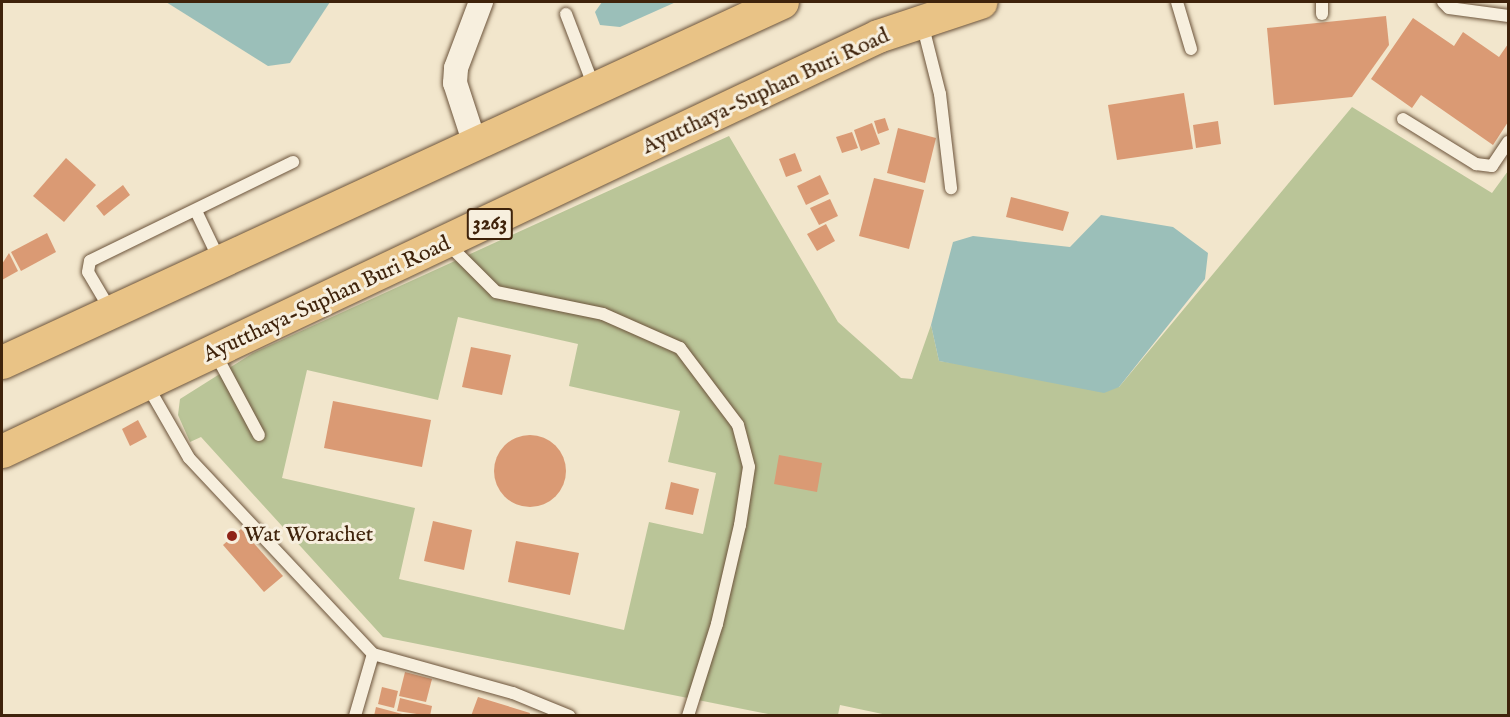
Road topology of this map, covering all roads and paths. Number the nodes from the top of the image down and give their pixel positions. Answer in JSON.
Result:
{"nodes":[{"id":1,"x":481,"y":2,"type":"edge"},
{"id":2,"x":980,"y":2,"type":"edge"},
{"id":3,"x":1177,"y":2,"type":"edge"},
{"id":4,"x":1443,"y":2,"type":"edge"},
{"id":5,"x":774,"y":3,"type":"edge"},
{"id":6,"x":566,"y":14,"type":"dead end"},
{"id":7,"x":1509,"y":16,"type":"edge"},
{"id":8,"x":921,"y":21,"type":"junction"},
{"id":9,"x":1191,"y":49,"type":"dead end"},
{"id":10,"x":594,"y":87,"type":"junction"},
{"id":11,"x":1403,"y":119,"type":"dead end"},
{"id":12,"x":474,"y":141,"type":"junction"},
{"id":13,"x":1509,"y":142,"type":"edge"},
{"id":14,"x":293,"y":162,"type":"dead end"},
{"id":15,"x":951,"y":188,"type":"dead end"},
{"id":16,"x":196,"y":210,"type":"junction"},
{"id":17,"x":448,"y":244,"type":"junction"},
{"id":18,"x":220,"y":261,"type":"junction"},
{"id":19,"x":112,"y":313,"type":"junction"},
{"id":20,"x":215,"y":353,"type":"junction"},
{"id":21,"x":2,"y":362,"type":"edge"},
{"id":22,"x":147,"y":385,"type":"junction"},
{"id":23,"x":259,"y":435,"type":"dead end"},
{"id":24,"x":2,"y":451,"type":"edge"},
{"id":25,"x":373,"y":654,"type":"junction"},
{"id":26,"x":355,"y":716,"type":"edge"},
{"id":27,"x":569,"y":716,"type":"edge"},
{"id":28,"x":688,"y":716,"type":"edge"}],
"edges":[{"from":1,"to":12,"type":"street"},
{"from":2,"to":8,"type":"main road","name":"Ayutthaya-Suphan Buri Road","number":"3263"},
{"from":3,"to":9,"type":"lane"},
{"from":4,"to":7,"type":"lane"},
{"from":5,"to":10,"type":"main road"},
{"from":6,"to":10,"type":"lane"},
{"from":8,"to":15,"type":"lane"},
{"from":8,"to":17,"type":"main road","name":"Ayutthaya-Suphan Buri Road","number":"3263"},
{"from":10,"to":12,"type":"main road"},
{"from":11,"to":13,"type":"lane"},
{"from":12,"to":18,"type":"main road"},
{"from":14,"to":16,"type":"lane"},
{"from":16,"to":18,"type":"lane"},
{"from":16,"to":19,"type":"lane"},
{"from":17,"to":20,"type":"main road","name":"Ayutthaya-Suphan Buri Road","number":"3263"},
{"from":17,"to":28,"type":"lane"},
{"from":18,"to":19,"type":"main road"},
{"from":19,"to":21,"type":"main road"},
{"from":20,"to":22,"type":"main road","name":"Ayutthaya-Suphan Buri Road","number":"3263"},
{"from":20,"to":23,"type":"lane"},
{"from":22,"to":24,"type":"main road","name":"Ayutthaya-Suphan Buri Road","number":"3263"},
{"from":22,"to":25,"type":"lane"},
{"from":25,"to":26,"type":"lane"},
{"from":25,"to":27,"type":"lane"}]}
